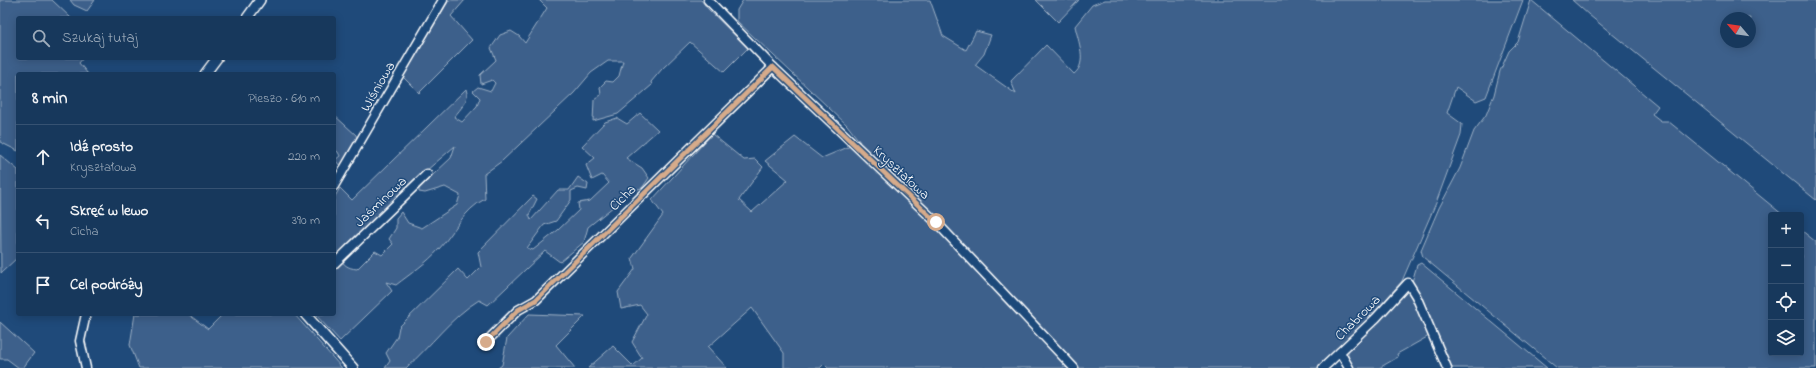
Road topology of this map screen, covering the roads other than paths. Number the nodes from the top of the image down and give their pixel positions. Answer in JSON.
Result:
{"nodes":[{"id":1,"x":260,"y":0,"type":"edge"},
{"id":2,"x":443,"y":0,"type":"edge"},
{"id":3,"x":708,"y":0,"type":"edge"},
{"id":4,"x":248,"y":16,"type":"edge"},
{"id":5,"x":216,"y":60,"type":"edge"},
{"id":6,"x":773,"y":67,"type":"junction"},
{"id":7,"x":206,"y":72,"type":"edge"},
{"id":8,"x":426,"y":174,"type":"dead end"},
{"id":9,"x":336,"y":183,"type":"edge"},
{"id":10,"x":336,"y":262,"type":"edge"},
{"id":11,"x":86,"y":316,"type":"edge"},
{"id":12,"x":307,"y":316,"type":"edge"},
{"id":13,"x":486,"y":342,"type":"dead end"},
{"id":14,"x":1340,"y":352,"type":"junction"},
{"id":15,"x":86,"y":368,"type":"edge"},
{"id":16,"x":353,"y":368,"type":"edge"},
{"id":17,"x":1074,"y":368,"type":"edge"},
{"id":18,"x":1324,"y":368,"type":"edge"},
{"id":19,"x":1349,"y":368,"type":"edge"},
{"id":20,"x":1447,"y":368,"type":"edge"}],
"edges":[{"from":1,"to":4,"type":"street"},
{"from":2,"to":9,"type":"street","name":"Wiśniowa"},
{"from":3,"to":6,"type":"street","name":"Kryształowa"},
{"from":5,"to":7,"type":"street"},
{"from":6,"to":13,"type":"street","name":"Cicha"},
{"from":6,"to":17,"type":"street","name":"Kryształowa"},
{"from":8,"to":10,"type":"street","name":"Jaśminowa"},
{"from":11,"to":15,"type":"street"},
{"from":12,"to":16,"type":"street"},
{"from":14,"to":18,"type":"street","name":"Chabrowa"},
{"from":14,"to":19,"type":"street"},
{"from":14,"to":20,"type":"street","name":"Chabrowa"}]}
